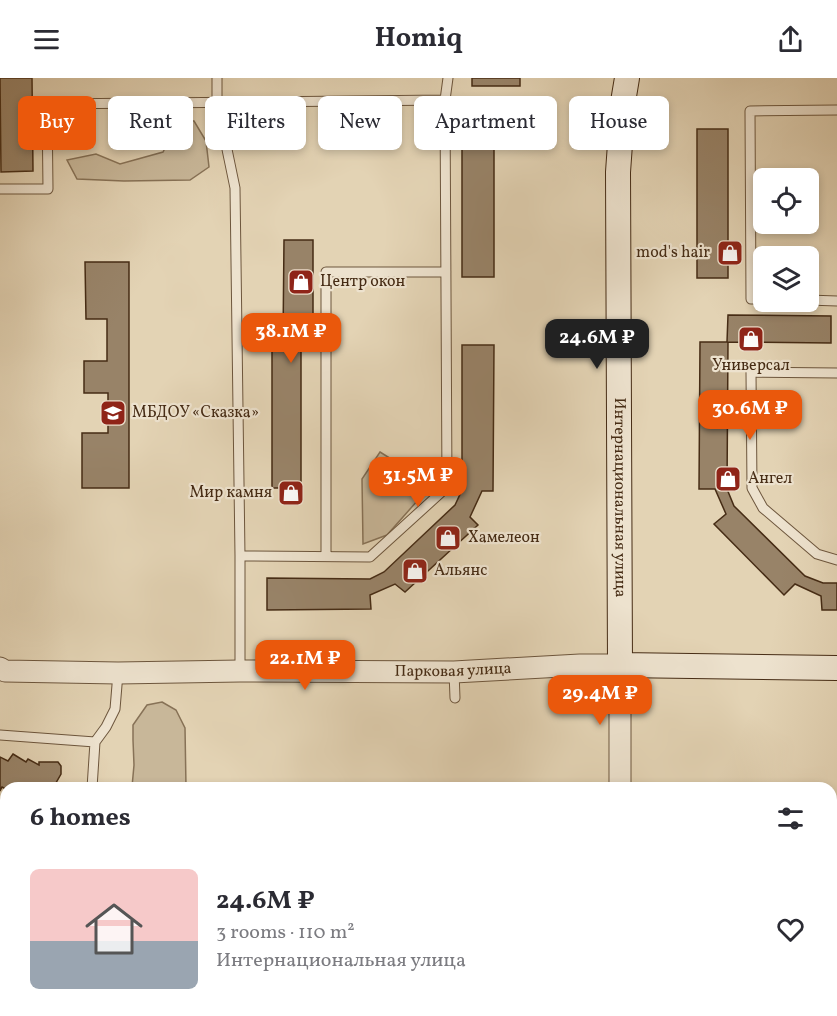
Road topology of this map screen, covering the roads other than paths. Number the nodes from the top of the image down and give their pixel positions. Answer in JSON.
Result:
{"nodes":[{"id":1,"x":217,"y":78,"type":"edge"},
{"id":2,"x":448,"y":78,"type":"edge"},
{"id":3,"x":627,"y":78,"type":"edge"},
{"id":4,"x":217,"y":96,"type":"edge"},
{"id":5,"x":446,"y":96,"type":"edge"},
{"id":6,"x":414,"y":100,"type":"edge"},
{"id":7,"x":205,"y":101,"type":"edge"},
{"id":8,"x":306,"y":101,"type":"edge"},
{"id":9,"x":837,"y":110,"type":"edge"},
{"id":10,"x":227,"y":150,"type":"edge"},
{"id":11,"x":445,"y":150,"type":"edge"},
{"id":12,"x":0,"y":189,"type":"edge"},
{"id":13,"x":446,"y":272,"type":"junction"},
{"id":14,"x":753,"y":299,"type":"edge"},
{"id":15,"x":819,"y":300,"type":"edge"},
{"id":16,"x":837,"y":301,"type":"edge"},
{"id":17,"x":837,"y":374,"type":"edge"},
{"id":18,"x":240,"y":556,"type":"junction"},
{"id":19,"x":326,"y":556,"type":"junction"},
{"id":20,"x":837,"y":560,"type":"edge"},
{"id":21,"x":620,"y":665,"type":"junction"},
{"id":22,"x":0,"y":668,"type":"edge"},
{"id":23,"x":837,"y":668,"type":"edge"},
{"id":24,"x":240,"y":671,"type":"junction"},
{"id":25,"x":454,"y":672,"type":"junction"},
{"id":26,"x":118,"y":673,"type":"junction"},
{"id":27,"x":454,"y":699,"type":"dead end"},
{"id":28,"x":0,"y":735,"type":"edge"},
{"id":29,"x":95,"y":742,"type":"junction"},
{"id":30,"x":92,"y":782,"type":"edge"},
{"id":31,"x":620,"y":782,"type":"edge"}],
"edges":[{"from":1,"to":4,"type":"lane"},
{"from":2,"to":5,"type":"lane"},
{"from":3,"to":21,"type":"main road","name":"Интернациональная улица"},
{"from":6,"to":8,"type":"lane"},
{"from":7,"to":12,"type":"lane"},
{"from":9,"to":14,"type":"lane"},
{"from":10,"to":18,"type":"lane"},
{"from":11,"to":13,"type":"lane"},
{"from":13,"to":19,"type":"lane"},
{"from":13,"to":19,"type":"lane"},
{"from":15,"to":16,"type":"lane"},
{"from":17,"to":20,"type":"lane"},
{"from":18,"to":19,"type":"lane"},
{"from":18,"to":24,"type":"lane"},
{"from":21,"to":23,"type":"main road","name":"Парковая улица"},
{"from":21,"to":25,"type":"street","name":"Парковая улица"},
{"from":21,"to":31,"type":"street"},
{"from":22,"to":26,"type":"street","name":"Парковая улица"},
{"from":24,"to":25,"type":"street","name":"Парковая улица"},
{"from":24,"to":26,"type":"street","name":"Парковая улица"},
{"from":25,"to":27,"type":"lane"},
{"from":26,"to":29,"type":"lane"},
{"from":28,"to":29,"type":"lane"},
{"from":29,"to":30,"type":"lane"}]}
